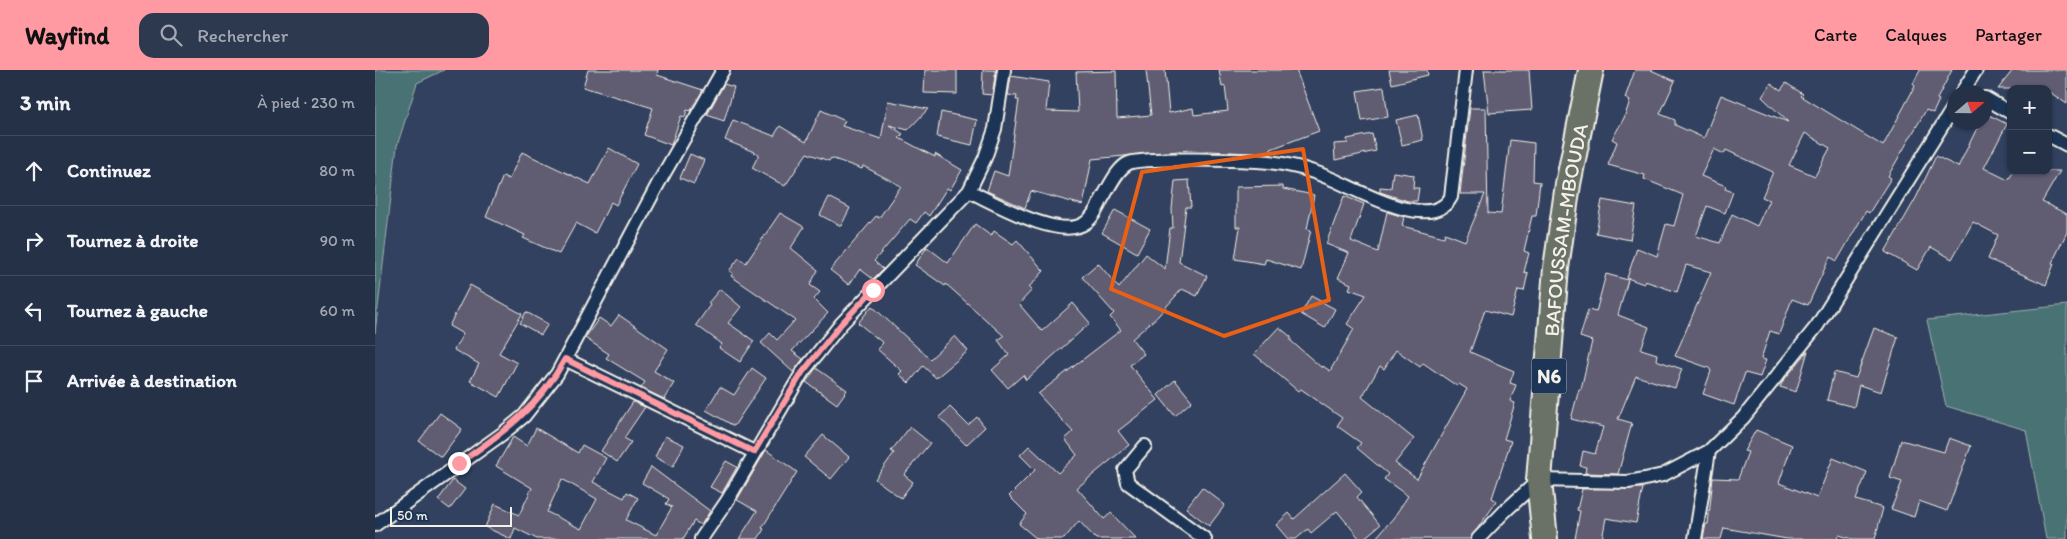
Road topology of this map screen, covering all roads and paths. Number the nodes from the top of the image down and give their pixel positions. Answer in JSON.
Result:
{"nodes":[{"id":1,"x":723,"y":70,"type":"edge"},
{"id":2,"x":1004,"y":70,"type":"edge"},
{"id":3,"x":1466,"y":70,"type":"edge"},
{"id":4,"x":1591,"y":70,"type":"edge"},
{"id":5,"x":1976,"y":70,"type":"edge"},
{"id":6,"x":1970,"y":85,"type":"edge"},
{"id":7,"x":1992,"y":102,"type":"edge"},
{"id":8,"x":2007,"y":111,"type":"edge"},
{"id":9,"x":1947,"y":118,"type":"edge"},
{"id":10,"x":2052,"y":137,"type":"edge"},
{"id":11,"x":2067,"y":145,"type":"edge"},
{"id":12,"x":969,"y":191,"type":"junction"},
{"id":13,"x":565,"y":359,"type":"junction"},
{"id":14,"x":1145,"y":446,"type":"dead end"},
{"id":15,"x":1709,"y":451,"type":"junction"},
{"id":16,"x":754,"y":452,"type":"junction"},
{"id":17,"x":1539,"y":480,"type":"junction"},
{"id":18,"x":375,"y":525,"type":"edge"},
{"id":19,"x":701,"y":539,"type":"edge"},
{"id":20,"x":1205,"y":539,"type":"edge"},
{"id":21,"x":1478,"y":539,"type":"edge"},
{"id":22,"x":1545,"y":539,"type":"edge"},
{"id":23,"x":1695,"y":539,"type":"edge"}],
"edges":[{"from":1,"to":13,"type":"street"},
{"from":2,"to":12,"type":"street"},
{"from":3,"to":12,"type":"street"},
{"from":4,"to":17,"type":"highway","name":"BAFOUSSAM-MBOUDA","number":"N6"},
{"from":5,"to":6,"type":"street"},
{"from":7,"to":8,"type":"street"},
{"from":9,"to":15,"type":"street"},
{"from":10,"to":11,"type":"street"},
{"from":12,"to":16,"type":"street"},
{"from":13,"to":16,"type":"street"},
{"from":13,"to":18,"type":"street"},
{"from":14,"to":20,"type":"street"},
{"from":15,"to":17,"type":"street"},
{"from":15,"to":23,"type":"street"},
{"from":16,"to":19,"type":"street"},
{"from":17,"to":21,"type":"street"},
{"from":17,"to":22,"type":"highway","name":"BAFOUSSAM-MBOUDA","number":"N6"}]}
